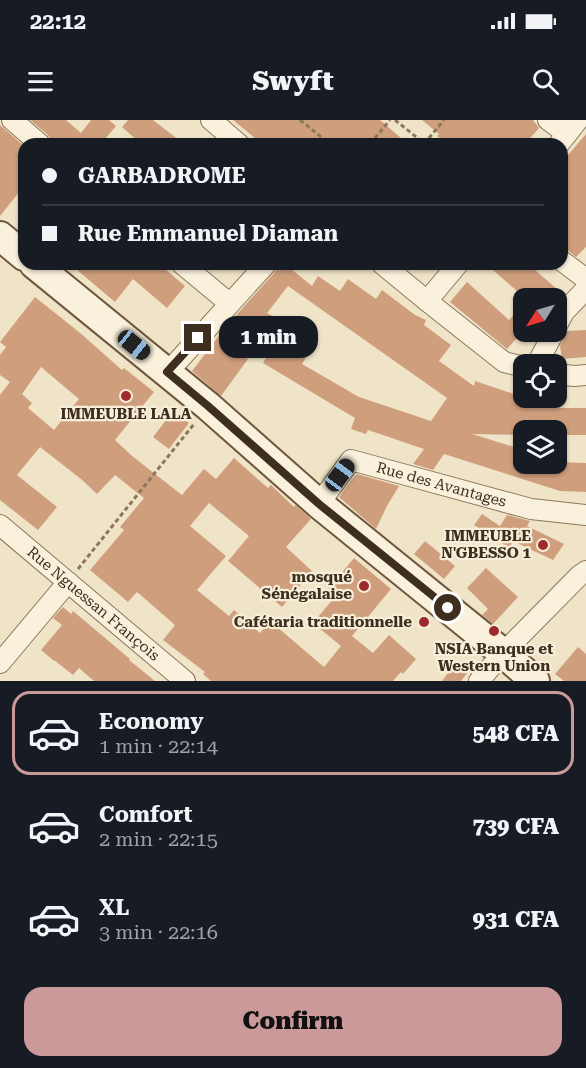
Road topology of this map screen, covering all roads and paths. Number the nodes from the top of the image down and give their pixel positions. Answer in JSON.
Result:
{"nodes":[{"id":1,"x":12,"y":120,"type":"edge"},
{"id":2,"x":211,"y":120,"type":"edge"},
{"id":3,"x":300,"y":120,"type":"edge"},
{"id":4,"x":390,"y":120,"type":"edge"},
{"id":5,"x":395,"y":120,"type":"edge"},
{"id":6,"x":444,"y":120,"type":"edge"},
{"id":7,"x":548,"y":120,"type":"edge"},
{"id":8,"x":568,"y":133,"type":"edge"},
{"id":9,"x":33,"y":138,"type":"edge"},
{"id":10,"x":233,"y":138,"type":"edge"},
{"id":11,"x":322,"y":138,"type":"edge"},
{"id":12,"x":375,"y":138,"type":"edge"},
{"id":13,"x":417,"y":138,"type":"edge"},
{"id":14,"x":429,"y":138,"type":"edge"},
{"id":15,"x":0,"y":236,"type":"edge"},
{"id":16,"x":18,"y":251,"type":"edge"},
{"id":17,"x":568,"y":266,"type":"edge"},
{"id":18,"x":41,"y":270,"type":"edge"},
{"id":19,"x":189,"y":270,"type":"edge"},
{"id":20,"x":260,"y":270,"type":"edge"},
{"id":21,"x":389,"y":270,"type":"edge"},
{"id":22,"x":454,"y":270,"type":"edge"},
{"id":23,"x":586,"y":279,"type":"edge"},
{"id":24,"x":586,"y":289,"type":"edge"},
{"id":25,"x":427,"y":301,"type":"junction"},
{"id":26,"x":229,"y":303,"type":"junction"},
{"id":27,"x":567,"y":309,"type":"edge"},
{"id":28,"x":513,"y":365,"type":"edge"},
{"id":29,"x":167,"y":372,"type":"junction"},
{"id":30,"x":567,"y":375,"type":"edge"},
{"id":31,"x":586,"y":375,"type":"edge"},
{"id":32,"x":208,"y":406,"type":"junction"},
{"id":33,"x":319,"y":504,"type":"junction"},
{"id":34,"x":586,"y":515,"type":"edge"},
{"id":35,"x":0,"y":525,"type":"edge"},
{"id":36,"x":586,"y":571,"type":"edge"},
{"id":37,"x":68,"y":582,"type":"junction"},
{"id":38,"x":503,"y":653,"type":"junction"},
{"id":39,"x":0,"y":663,"type":"edge"},
{"id":40,"x":185,"y":681,"type":"edge"},
{"id":41,"x":479,"y":681,"type":"edge"},
{"id":42,"x":536,"y":681,"type":"edge"}],
"edges":[{"from":1,"to":9,"type":"street"},
{"from":2,"to":10,"type":"street"},
{"from":3,"to":11,"type":"path"},
{"from":4,"to":12,"type":"path"},
{"from":5,"to":13,"type":"path"},
{"from":6,"to":14,"type":"path"},
{"from":7,"to":8,"type":"street"},
{"from":15,"to":16,"type":"street"},
{"from":17,"to":23,"type":"street"},
{"from":18,"to":29,"type":"street"},
{"from":19,"to":26,"type":"street"},
{"from":20,"to":26,"type":"street"},
{"from":21,"to":25,"type":"street"},
{"from":22,"to":25,"type":"street"},
{"from":24,"to":27,"type":"street"},
{"from":25,"to":28,"type":"street"},
{"from":26,"to":29,"type":"street"},
{"from":29,"to":32,"type":"street"},
{"from":30,"to":31,"type":"street"},
{"from":32,"to":33,"type":"street"},
{"from":32,"to":37,"type":"path"},
{"from":33,"to":34,"type":"street","name":"Rue des Avantages"},
{"from":33,"to":38,"type":"street"},
{"from":35,"to":37,"type":"street","name":"Rue Nguessan François"},
{"from":36,"to":38,"type":"street"},
{"from":37,"to":39,"type":"street"},
{"from":37,"to":40,"type":"street","name":"Rue Nguessan François"},
{"from":38,"to":41,"type":"street"},
{"from":38,"to":42,"type":"street"}]}
